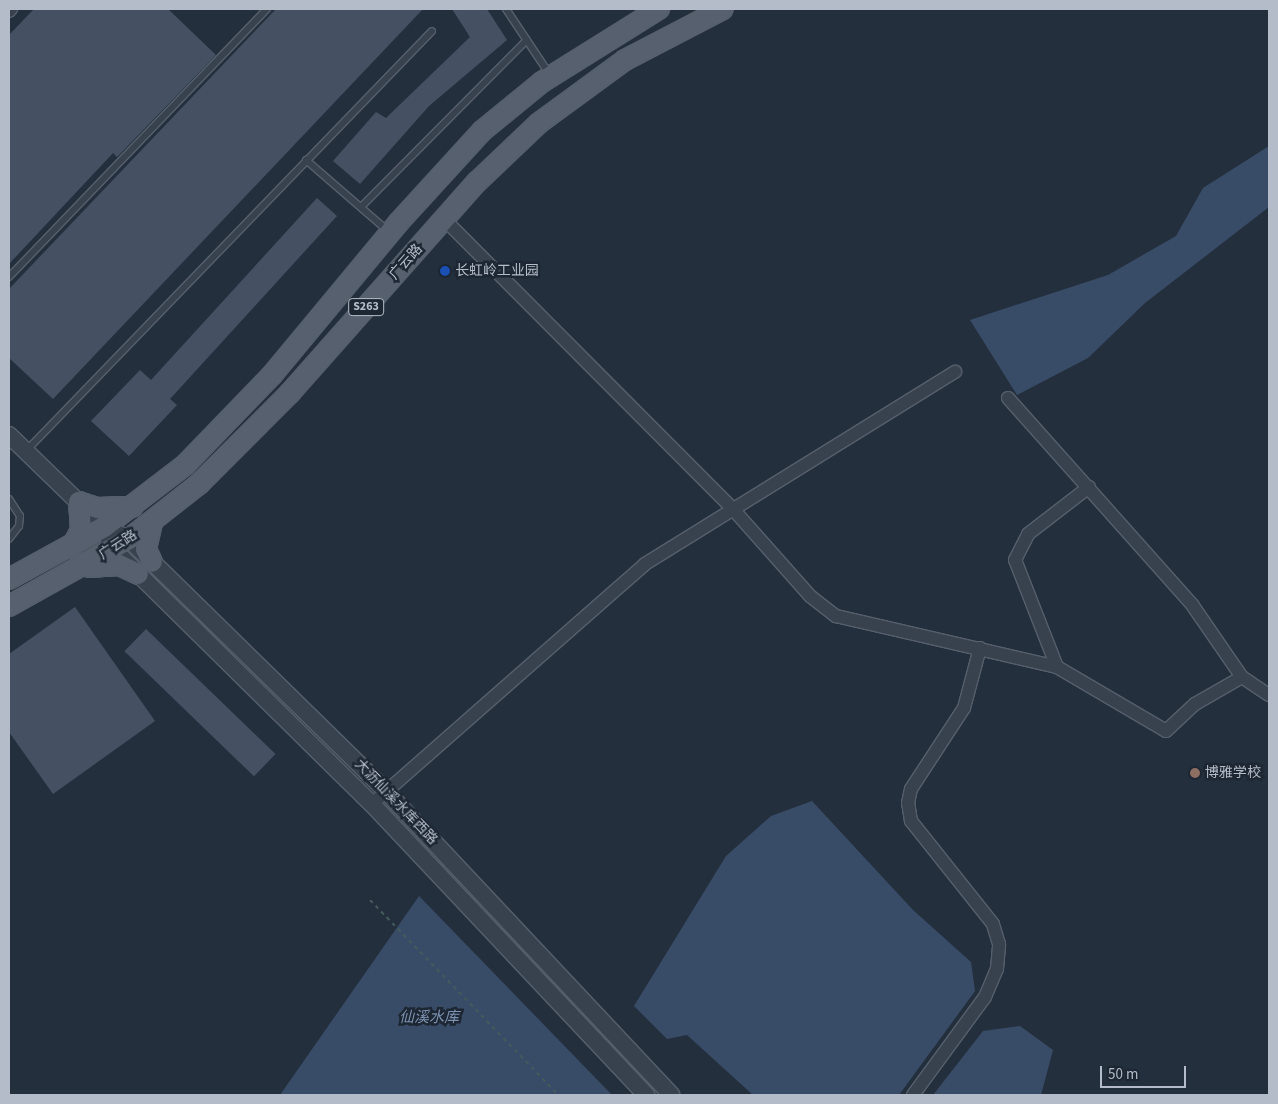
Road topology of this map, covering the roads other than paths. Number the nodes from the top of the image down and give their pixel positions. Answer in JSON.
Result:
{"nodes":[{"id":1,"x":267,"y":9,"type":"edge"},
{"id":2,"x":506,"y":9,"type":"edge"},
{"id":3,"x":659,"y":9,"type":"edge"},
{"id":4,"x":723,"y":9,"type":"edge"},
{"id":5,"x":432,"y":31,"type":"dead end"},
{"id":6,"x":527,"y":40,"type":"junction"},
{"id":7,"x":551,"y":76,"type":"junction"},
{"id":8,"x":306,"y":160,"type":"junction"},
{"id":9,"x":361,"y":208,"type":"junction"},
{"id":10,"x":444,"y":219,"type":"junction"},
{"id":11,"x":390,"y":232,"type":"junction"},
{"id":12,"x":9,"y":277,"type":"edge"},
{"id":13,"x":955,"y":372,"type":"dead end"},
{"id":14,"x":1008,"y":398,"type":"dead end"},
{"id":15,"x":9,"y":435,"type":"edge"},
{"id":16,"x":26,"y":451,"type":"junction"},
{"id":17,"x":1089,"y":488,"type":"junction"},
{"id":18,"x":9,"y":498,"type":"edge"},
{"id":19,"x":79,"y":502,"type":"junction"},
{"id":20,"x":133,"y":507,"type":"junction"},
{"id":21,"x":732,"y":508,"type":"junction"},
{"id":22,"x":152,"y":523,"type":"junction"},
{"id":23,"x":104,"y":527,"type":"junction"},
{"id":24,"x":9,"y":539,"type":"edge"},
{"id":25,"x":121,"y":544,"type":"junction"},
{"id":26,"x":71,"y":548,"type":"junction"},
{"id":27,"x":84,"y":568,"type":"junction"},
{"id":28,"x":145,"y":568,"type":"junction"},
{"id":29,"x":9,"y":579,"type":"edge"},
{"id":30,"x":9,"y":606,"type":"edge"},
{"id":31,"x":980,"y":648,"type":"junction"},
{"id":32,"x":1058,"y":668,"type":"junction"},
{"id":33,"x":1242,"y":677,"type":"junction"},
{"id":34,"x":1269,"y":695,"type":"edge"},
{"id":35,"x":385,"y":790,"type":"junction"},
{"id":36,"x":372,"y":804,"type":"junction"},
{"id":37,"x":646,"y":1095,"type":"edge"},
{"id":38,"x":671,"y":1095,"type":"edge"},
{"id":39,"x":913,"y":1095,"type":"edge"}],
"edges":[{"from":1,"to":12,"type":"lane"},
{"from":2,"to":6,"type":"lane"},
{"from":3,"to":7,"type":"main road","name":"广云路","number":"S263"},
{"from":4,"to":10,"type":"main road","name":"广云路","number":"S263"},
{"from":5,"to":8,"type":"lane"},
{"from":6,"to":7,"type":"lane"},
{"from":6,"to":9,"type":"lane"},
{"from":7,"to":11,"type":"main road","name":"广云路","number":"S263"},
{"from":8,"to":9,"type":"lane"},
{"from":8,"to":16,"type":"lane"},
{"from":9,"to":11,"type":"lane"},
{"from":10,"to":21,"type":"street"},
{"from":10,"to":22,"type":"main road","name":"广云路","number":"S263"},
{"from":11,"to":20,"type":"main road","name":"广云路","number":"S263"},
{"from":13,"to":21,"type":"street"},
{"from":14,"to":17,"type":"street"},
{"from":15,"to":16,"type":"street"},
{"from":16,"to":19,"type":"street"},
{"from":17,"to":32,"type":"street"},
{"from":17,"to":33,"type":"street"},
{"from":18,"to":24,"type":"lane"},
{"from":19,"to":20,"type":"main road"},
{"from":19,"to":23,"type":"street"},
{"from":19,"to":26,"type":"main road"},
{"from":20,"to":23,"type":"main road","name":"广云路","number":"S263"},
{"from":21,"to":31,"type":"street"},
{"from":21,"to":35,"type":"street"},
{"from":22,"to":25,"type":"main road","name":"广云路","number":"S263"},
{"from":22,"to":28,"type":"main road"},
{"from":23,"to":25,"type":"street"},
{"from":23,"to":26,"type":"main road","name":"广云路","number":"S263"},
{"from":25,"to":27,"type":"main road","name":"广云路","number":"S263"},
{"from":25,"to":28,"type":"street"},
{"from":26,"to":29,"type":"main road","name":"广云路","number":"S263"},
{"from":27,"to":28,"type":"main road"},
{"from":27,"to":30,"type":"main road","name":"广云路","number":"S263"},
{"from":28,"to":35,"type":"street","name":"大沥仙溪水库西路"},
{"from":28,"to":36,"type":"street"},
{"from":31,"to":32,"type":"street"},
{"from":31,"to":39,"type":"street"},
{"from":32,"to":33,"type":"street"},
{"from":33,"to":34,"type":"street"},
{"from":35,"to":36,"type":"street"},
{"from":35,"to":38,"type":"street","name":"大沥仙溪水库西路"},
{"from":36,"to":37,"type":"street"}]}
